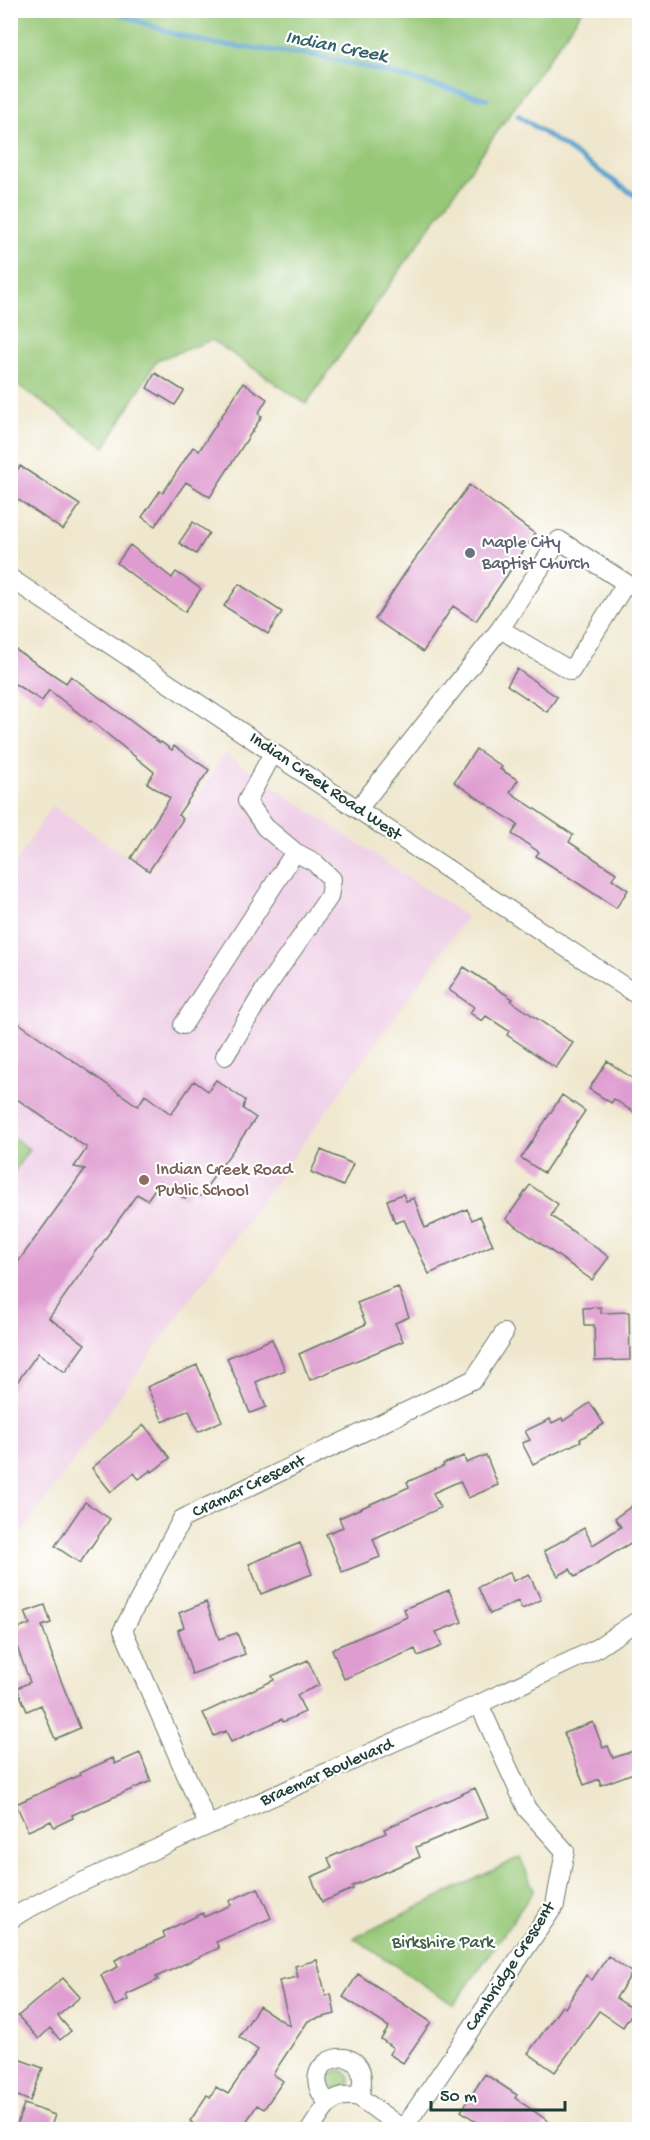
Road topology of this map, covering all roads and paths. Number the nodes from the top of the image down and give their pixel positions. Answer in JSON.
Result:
{"nodes":[{"id":1,"x":10,"y":578,"type":"edge"},
{"id":2,"x":500,"y":629,"type":"junction"},
{"id":3,"x":273,"y":753,"type":"junction"},
{"id":4,"x":358,"y":809,"type":"junction"},
{"id":5,"x":295,"y":852,"type":"junction"},
{"id":6,"x":639,"y":997,"type":"edge"},
{"id":7,"x":183,"y":1025,"type":"dead end"},
{"id":8,"x":225,"y":1056,"type":"dead end"},
{"id":9,"x":504,"y":1333,"type":"dead end"},
{"id":10,"x":639,"y":1619,"type":"edge"},
{"id":11,"x":479,"y":1704,"type":"junction"},
{"id":12,"x":208,"y":1825,"type":"junction"},
{"id":13,"x":10,"y":1920,"type":"edge"},
{"id":14,"x":359,"y":2097,"type":"junction"},
{"id":15,"x":328,"y":2103,"type":"junction"},
{"id":16,"x":403,"y":2129,"type":"edge"},
{"id":17,"x":310,"y":2130,"type":"edge"}],
"edges":[{"from":1,"to":3,"type":"street","name":"Indian Creek Road West"},
{"from":2,"to":2,"type":"street"},
{"from":2,"to":4,"type":"street"},
{"from":3,"to":4,"type":"street","name":"Indian Creek Road West"},
{"from":3,"to":5,"type":"street"},
{"from":4,"to":6,"type":"street","name":"Indian Creek Road West"},
{"from":5,"to":7,"type":"street"},
{"from":5,"to":8,"type":"street"},
{"from":9,"to":12,"type":"street","name":"Cramar Crescent"},
{"from":10,"to":11,"type":"street","name":"Braemar Boulevard"},
{"from":11,"to":12,"type":"street","name":"Braemar Boulevard"},
{"from":11,"to":16,"type":"street","name":"Cambridge Crescent"},
{"from":12,"to":13,"type":"street","name":"Braemar Boulevard"},
{"from":14,"to":15,"type":"street"},
{"from":14,"to":15,"type":"street"},
{"from":14,"to":16,"type":"street"},
{"from":15,"to":17,"type":"street"}]}
